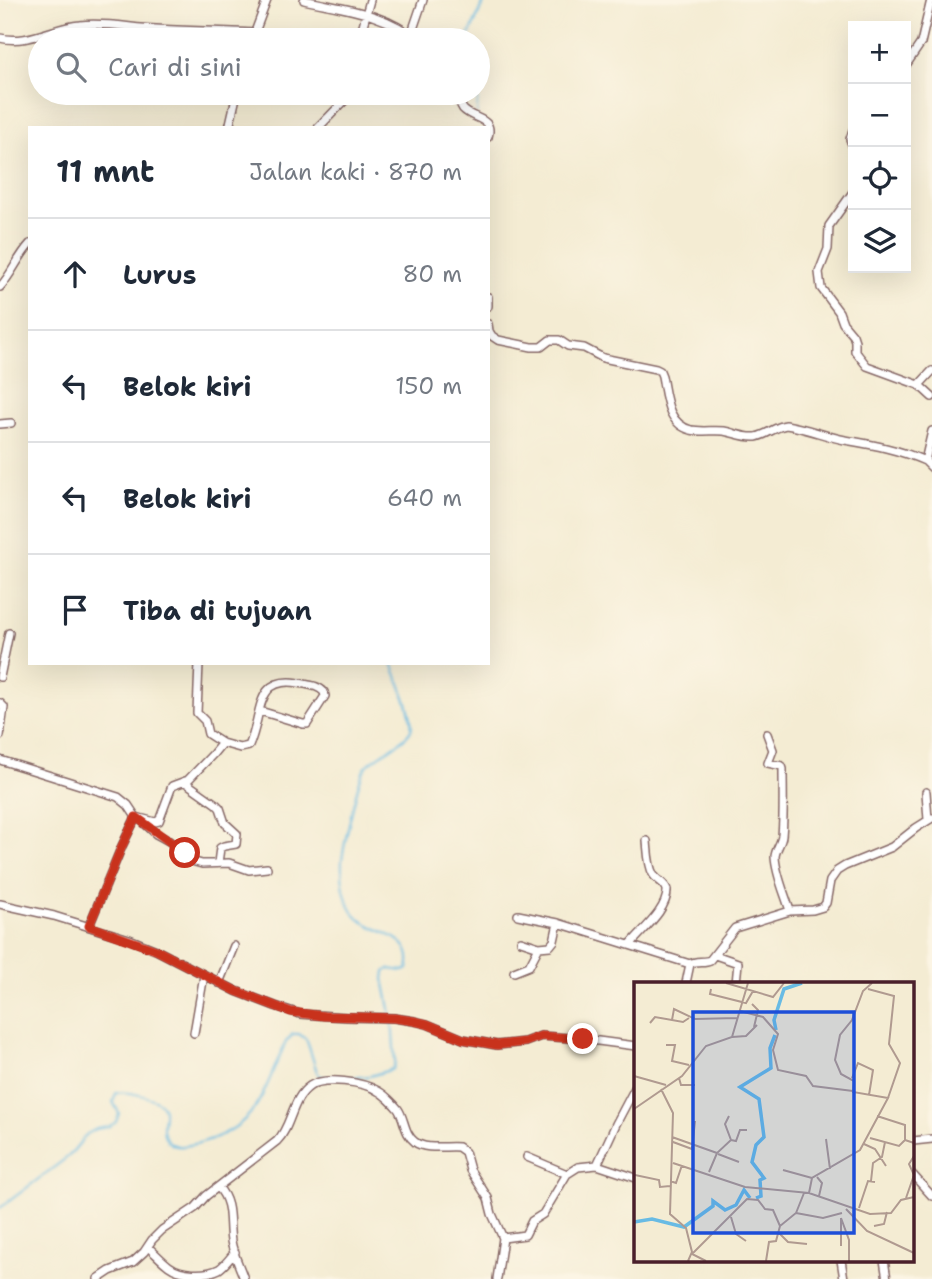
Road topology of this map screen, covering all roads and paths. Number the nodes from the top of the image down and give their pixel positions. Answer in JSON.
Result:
{"nodes":[{"id":1,"x":267,"y":0,"type":"edge"},
{"id":2,"x":304,"y":0,"type":"edge"},
{"id":3,"x":370,"y":0,"type":"edge"},
{"id":4,"x":423,"y":0,"type":"edge"},
{"id":5,"x":931,"y":0,"type":"edge"},
{"id":6,"x":365,"y":14,"type":"junction"},
{"id":7,"x":67,"y":28,"type":"edge"},
{"id":8,"x":143,"y":28,"type":"edge"},
{"id":9,"x":256,"y":28,"type":"edge"},
{"id":10,"x":362,"y":28,"type":"edge"},
{"id":11,"x":398,"y":28,"type":"edge"},
{"id":12,"x":416,"y":28,"type":"edge"},
{"id":13,"x":0,"y":38,"type":"edge"},
{"id":14,"x":28,"y":38,"type":"edge"},
{"id":15,"x":911,"y":58,"type":"edge"},
{"id":16,"x":234,"y":105,"type":"edge"},
{"id":17,"x":340,"y":105,"type":"edge"},
{"id":18,"x":462,"y":105,"type":"edge"},
{"id":19,"x":229,"y":126,"type":"edge"},
{"id":20,"x":320,"y":126,"type":"edge"},
{"id":21,"x":488,"y":126,"type":"edge"},
{"id":22,"x":848,"y":199,"type":"edge"},
{"id":23,"x":28,"y":246,"type":"edge"},
{"id":24,"x":0,"y":287,"type":"edge"},
{"id":25,"x":490,"y":333,"type":"edge"},
{"id":26,"x":932,"y":371,"type":"edge"},
{"id":27,"x":919,"y":385,"type":"junction"},
{"id":28,"x":932,"y":397,"type":"edge"},
{"id":29,"x":11,"y":423,"type":"dead end"},
{"id":30,"x":0,"y":424,"type":"edge"},
{"id":31,"x":932,"y":431,"type":"edge"},
{"id":32,"x":925,"y":461,"type":"junction"},
{"id":33,"x":932,"y":468,"type":"edge"},
{"id":34,"x":9,"y":633,"type":"dead end"},
{"id":35,"x":199,"y":665,"type":"edge"},
{"id":36,"x":0,"y":677,"type":"edge"},
{"id":37,"x":0,"y":703,"type":"edge"},
{"id":38,"x":260,"y":710,"type":"junction"},
{"id":39,"x":767,"y":734,"type":"dead end"},
{"id":40,"x":0,"y":736,"type":"edge"},
{"id":41,"x":222,"y":743,"type":"junction"},
{"id":42,"x":0,"y":760,"type":"edge"},
{"id":43,"x":186,"y":782,"type":"junction"},
{"id":44,"x":926,"y":792,"type":"dead end"},
{"id":45,"x":138,"y":818,"type":"junction"},
{"id":46,"x":930,"y":819,"type":"edge"},
{"id":47,"x":648,"y":841,"type":"dead end"},
{"id":48,"x":218,"y":863,"type":"junction"},
{"id":49,"x":267,"y":868,"type":"dead end"},
{"id":50,"x":0,"y":904,"type":"edge"},
{"id":51,"x":790,"y":911,"type":"junction"},
{"id":52,"x":518,"y":915,"type":"dead end"},
{"id":53,"x":558,"y":923,"type":"junction"},
{"id":54,"x":89,"y":926,"type":"junction"},
{"id":55,"x":521,"y":941,"type":"dead end"},
{"id":56,"x":630,"y":945,"type":"junction"},
{"id":57,"x":234,"y":946,"type":"dead end"},
{"id":58,"x":539,"y":947,"type":"junction"},
{"id":59,"x":715,"y":955,"type":"junction"},
{"id":60,"x":690,"y":964,"type":"junction"},
{"id":61,"x":514,"y":972,"type":"dead end"},
{"id":62,"x":204,"y":975,"type":"junction"},
{"id":63,"x":687,"y":982,"type":"edge"},
{"id":64,"x":736,"y":982,"type":"edge"},
{"id":65,"x":219,"y":983,"type":"junction"},
{"id":66,"x":194,"y":1033,"type":"dead end"},
{"id":67,"x":634,"y":1046,"type":"edge"},
{"id":68,"x":634,"y":1090,"type":"edge"},
{"id":69,"x":932,"y":1139,"type":"edge"},
{"id":70,"x":914,"y":1140,"type":"edge"},
{"id":71,"x":527,"y":1157,"type":"dead end"},
{"id":72,"x":597,"y":1165,"type":"junction"},
{"id":73,"x":567,"y":1174,"type":"junction"},
{"id":74,"x":914,"y":1176,"type":"edge"},
{"id":75,"x":634,"y":1177,"type":"edge"},
{"id":76,"x":218,"y":1188,"type":"junction"},
{"id":77,"x":932,"y":1196,"type":"edge"},
{"id":78,"x":503,"y":1238,"type":"junction"},
{"id":79,"x":148,"y":1247,"type":"junction"},
{"id":80,"x":235,"y":1252,"type":"junction"},
{"id":81,"x":99,"y":1279,"type":"edge"},
{"id":82,"x":244,"y":1279,"type":"edge"},
{"id":83,"x":497,"y":1279,"type":"edge"}],
"edges":[{"from":1,"to":9,"type":"street"},
{"from":2,"to":6,"type":"street"},
{"from":3,"to":6,"type":"street"},
{"from":4,"to":12,"type":"street"},
{"from":5,"to":15,"type":"street"},
{"from":6,"to":10,"type":"street"},
{"from":6,"to":11,"type":"street"},
{"from":7,"to":8,"type":"street"},
{"from":13,"to":14,"type":"street"},
{"from":16,"to":19,"type":"street"},
{"from":17,"to":20,"type":"street"},
{"from":18,"to":21,"type":"street"},
{"from":22,"to":27,"type":"street"},
{"from":23,"to":24,"type":"street"},
{"from":25,"to":32,"type":"street"},
{"from":26,"to":27,"type":"street"},
{"from":27,"to":28,"type":"street"},
{"from":29,"to":30,"type":"street"},
{"from":31,"to":32,"type":"street"},
{"from":32,"to":33,"type":"street"},
{"from":34,"to":36,"type":"street"},
{"from":35,"to":41,"type":"street"},
{"from":37,"to":40,"type":"street"},
{"from":38,"to":38,"type":"street"},
{"from":38,"to":41,"type":"street"},
{"from":39,"to":51,"type":"street"},
{"from":41,"to":43,"type":"street"},
{"from":42,"to":45,"type":"street"},
{"from":43,"to":45,"type":"street"},
{"from":43,"to":48,"type":"street"},
{"from":44,"to":46,"type":"street"},
{"from":45,"to":48,"type":"street"},
{"from":45,"to":54,"type":"street"},
{"from":46,"to":51,"type":"street"},
{"from":47,"to":56,"type":"street"},
{"from":48,"to":49,"type":"street"},
{"from":50,"to":54,"type":"street"},
{"from":51,"to":59,"type":"street"},
{"from":52,"to":53,"type":"street"},
{"from":53,"to":56,"type":"street"},
{"from":53,"to":58,"type":"street"},
{"from":54,"to":62,"type":"street"},
{"from":55,"to":58,"type":"street"},
{"from":56,"to":60,"type":"street"},
{"from":57,"to":65,"type":"street"},
{"from":58,"to":61,"type":"street"},
{"from":59,"to":60,"type":"street"},
{"from":59,"to":64,"type":"street"},
{"from":60,"to":63,"type":"street"},
{"from":62,"to":65,"type":"street"},
{"from":62,"to":66,"type":"street"},
{"from":65,"to":67,"type":"street"},
{"from":68,"to":72,"type":"street"},
{"from":69,"to":70,"type":"street"},
{"from":71,"to":73,"type":"street"},
{"from":72,"to":73,"type":"street"},
{"from":72,"to":75,"type":"street"},
{"from":73,"to":78,"type":"street"},
{"from":74,"to":77,"type":"street"},
{"from":76,"to":78,"type":"street"},
{"from":76,"to":79,"type":"street"},
{"from":76,"to":80,"type":"street"},
{"from":78,"to":83,"type":"street"},
{"from":79,"to":80,"type":"street"},
{"from":79,"to":81,"type":"street"},
{"from":80,"to":82,"type":"street"}]}
